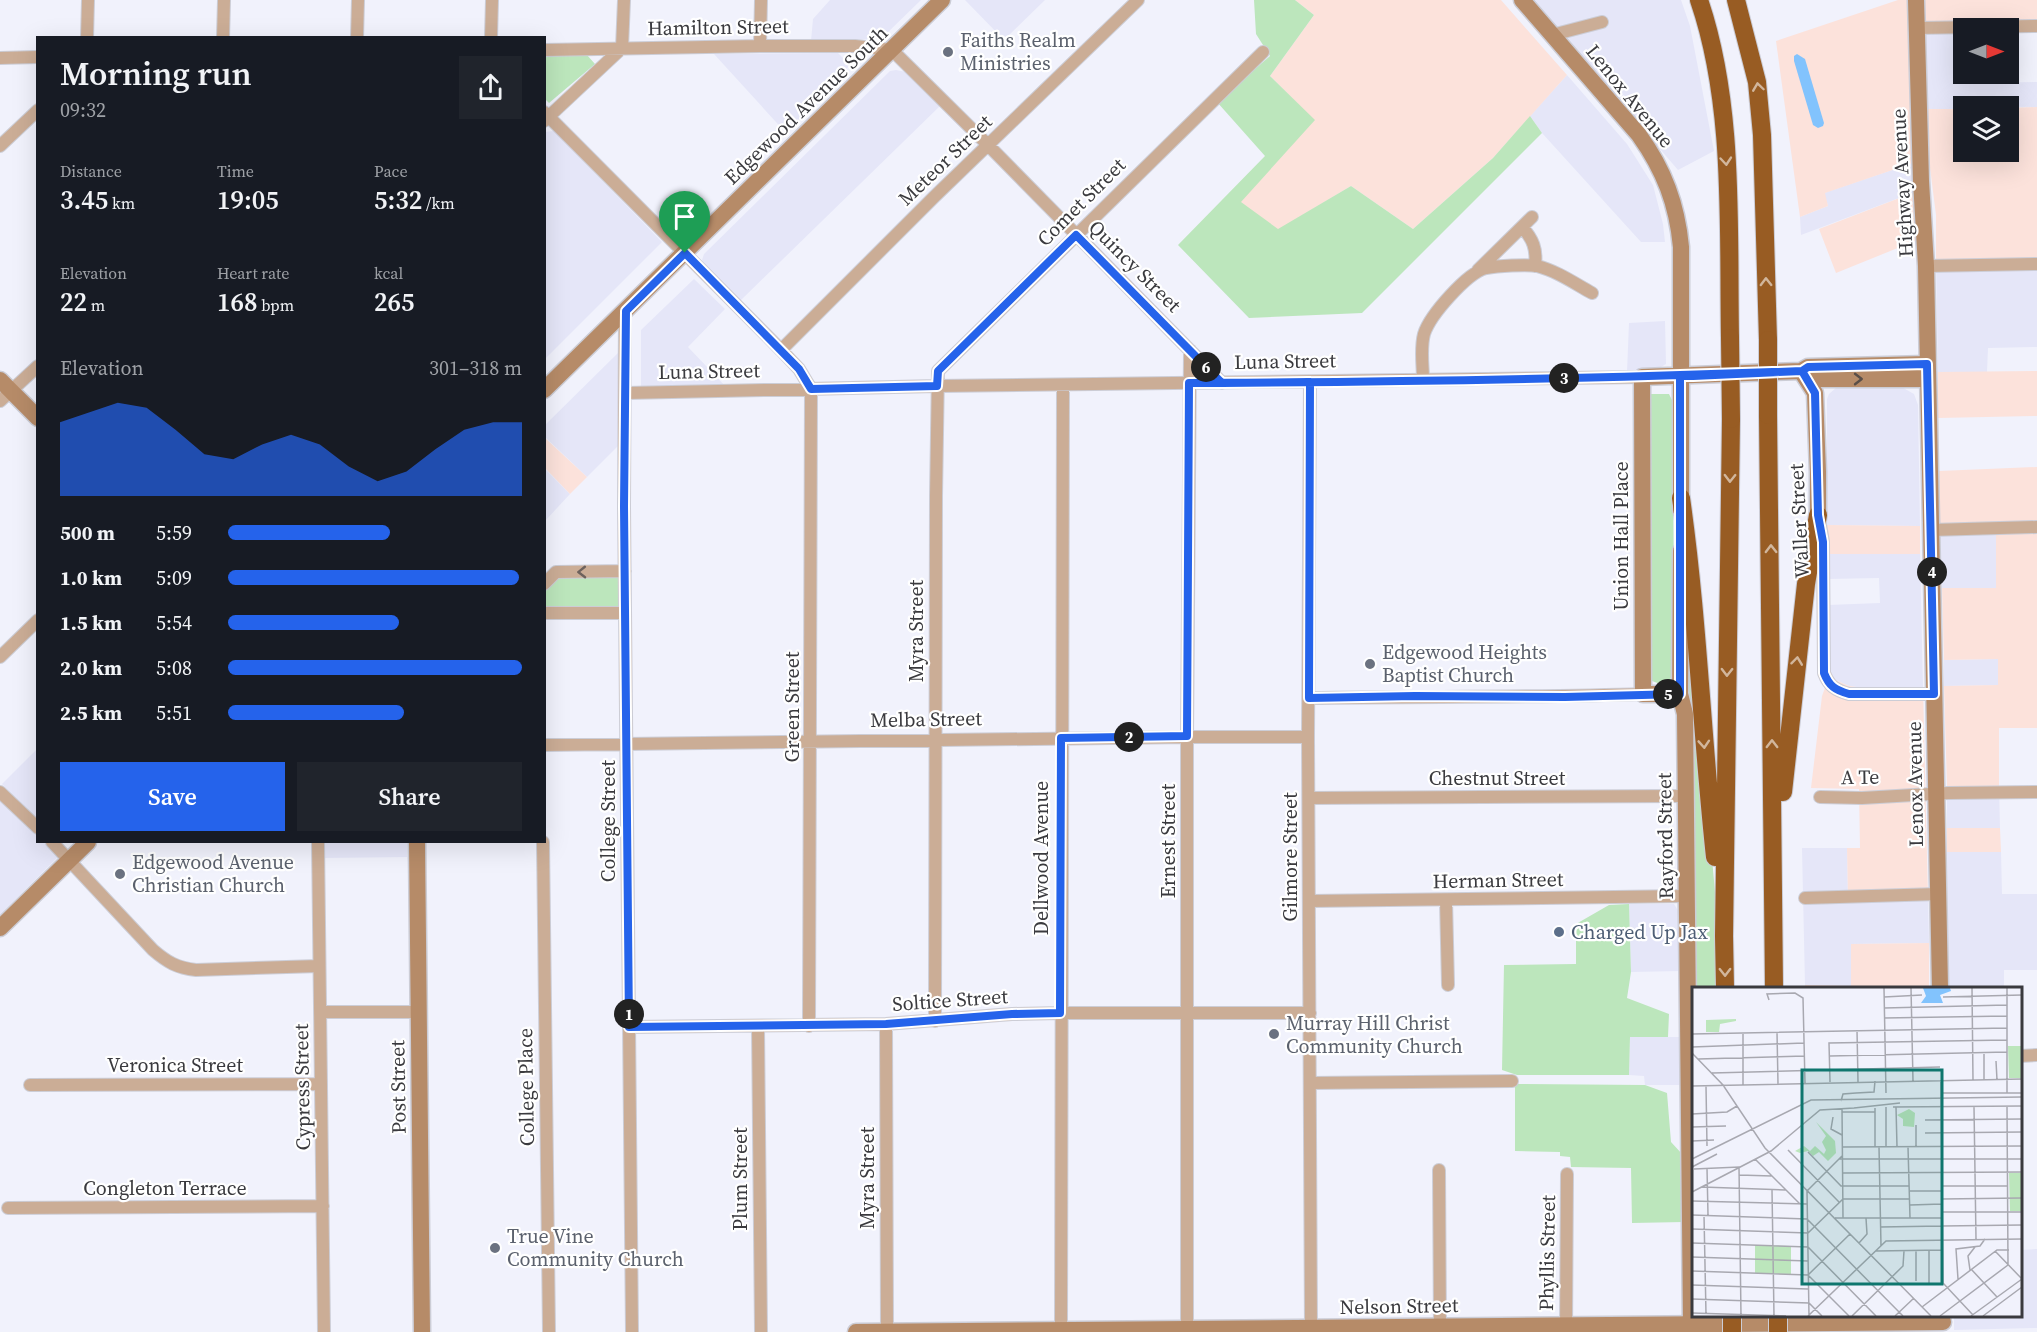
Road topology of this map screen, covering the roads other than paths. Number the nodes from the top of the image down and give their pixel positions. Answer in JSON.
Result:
{"nodes":[{"id":1,"x":88,"y":0,"type":"edge"},
{"id":2,"x":224,"y":0,"type":"edge"},
{"id":3,"x":358,"y":0,"type":"edge"},
{"id":4,"x":492,"y":0,"type":"edge"},
{"id":5,"x":624,"y":0,"type":"edge"},
{"id":6,"x":761,"y":0,"type":"edge"},
{"id":7,"x":942,"y":0,"type":"edge"},
{"id":8,"x":1138,"y":0,"type":"edge"},
{"id":9,"x":1522,"y":0,"type":"edge"},
{"id":10,"x":1698,"y":0,"type":"edge"},
{"id":11,"x":1736,"y":0,"type":"edge"},
{"id":12,"x":1916,"y":0,"type":"edge"},
{"id":13,"x":1602,"y":22,"type":"dead end"},
{"id":14,"x":2037,"y":26,"type":"edge"},
{"id":15,"x":1917,"y":28,"type":"junction"},
{"id":16,"x":1552,"y":35,"type":"junction"},
{"id":17,"x":87,"y":36,"type":"edge"},
{"id":18,"x":222,"y":36,"type":"edge"},
{"id":19,"x":357,"y":36,"type":"edge"},
{"id":20,"x":491,"y":36,"type":"edge"},
{"id":21,"x":760,"y":46,"type":"junction"},
{"id":22,"x":622,"y":48,"type":"junction"},
{"id":23,"x":546,"y":50,"type":"edge"},
{"id":24,"x":892,"y":50,"type":"junction"},
{"id":25,"x":1263,"y":52,"type":"dead end"},
{"id":26,"x":36,"y":57,"type":"edge"},
{"id":27,"x":0,"y":58,"type":"edge"},
{"id":28,"x":36,"y":112,"type":"edge"},
{"id":29,"x":546,"y":116,"type":"edge"},
{"id":30,"x":988,"y":145,"type":"junction"},
{"id":31,"x":0,"y":146,"type":"edge"},
{"id":32,"x":1532,"y":217,"type":"dead end"},
{"id":33,"x":1522,"y":227,"type":"junction"},
{"id":34,"x":1076,"y":235,"type":"junction"},
{"id":35,"x":685,"y":253,"type":"junction"},
{"id":36,"x":2037,"y":264,"type":"edge"},
{"id":37,"x":1535,"y":266,"type":"junction"},
{"id":38,"x":1926,"y":267,"type":"junction"},
{"id":39,"x":1475,"y":273,"type":"junction"},
{"id":40,"x":1592,"y":292,"type":"dead end"},
{"id":41,"x":626,"y":311,"type":"junction"},
{"id":42,"x":781,"y":350,"type":"junction"},
{"id":43,"x":1190,"y":350,"type":"junction"},
{"id":44,"x":36,"y":367,"type":"edge"},
{"id":45,"x":1802,"y":371,"type":"junction"},
{"id":46,"x":1927,"y":371,"type":"junction"},
{"id":47,"x":1680,"y":376,"type":"junction"},
{"id":48,"x":1642,"y":377,"type":"junction"},
{"id":49,"x":1423,"y":380,"type":"junction"},
{"id":50,"x":1310,"y":382,"type":"junction"},
{"id":51,"x":1189,"y":383,"type":"junction"},
{"id":52,"x":1222,"y":383,"type":"junction"},
{"id":53,"x":1063,"y":384,"type":"junction"},
{"id":54,"x":937,"y":386,"type":"junction"},
{"id":55,"x":546,"y":388,"type":"edge"},
{"id":56,"x":811,"y":389,"type":"junction"},
{"id":57,"x":4,"y":391,"type":"edge"},
{"id":58,"x":626,"y":393,"type":"junction"},
{"id":59,"x":36,"y":416,"type":"edge"},
{"id":60,"x":1681,"y":498,"type":"junction"},
{"id":61,"x":1818,"y":515,"type":"junction"},
{"id":62,"x":2037,"y":527,"type":"edge"},
{"id":63,"x":1931,"y":530,"type":"junction"},
{"id":64,"x":625,"y":571,"type":"junction"},
{"id":65,"x":546,"y":582,"type":"edge"},
{"id":66,"x":546,"y":613,"type":"edge"},
{"id":67,"x":625,"y":613,"type":"junction"},
{"id":68,"x":36,"y":622,"type":"edge"},
{"id":69,"x":0,"y":657,"type":"edge"},
{"id":70,"x":1643,"y":694,"type":"junction"},
{"id":71,"x":1680,"y":694,"type":"junction"},
{"id":72,"x":1934,"y":694,"type":"junction"},
{"id":73,"x":1309,"y":698,"type":"junction"},
{"id":74,"x":1187,"y":736,"type":"junction"},
{"id":75,"x":1308,"y":737,"type":"junction"},
{"id":76,"x":1061,"y":738,"type":"junction"},
{"id":77,"x":935,"y":740,"type":"junction"},
{"id":78,"x":811,"y":741,"type":"junction"},
{"id":79,"x":627,"y":744,"type":"junction"},
{"id":80,"x":546,"y":745,"type":"edge"},
{"id":81,"x":0,"y":792,"type":"edge"},
{"id":82,"x":2037,"y":792,"type":"edge"},
{"id":83,"x":1936,"y":794,"type":"junction"},
{"id":84,"x":1686,"y":796,"type":"junction"},
{"id":85,"x":1820,"y":797,"type":"dead end"},
{"id":86,"x":1309,"y":798,"type":"junction"},
{"id":87,"x":36,"y":826,"type":"edge"},
{"id":88,"x":53,"y":843,"type":"edge"},
{"id":89,"x":87,"y":843,"type":"edge"},
{"id":90,"x":318,"y":843,"type":"edge"},
{"id":91,"x":417,"y":843,"type":"edge"},
{"id":92,"x":543,"y":843,"type":"edge"},
{"id":93,"x":70,"y":859,"type":"junction"},
{"id":94,"x":1938,"y":894,"type":"junction"},
{"id":95,"x":1687,"y":896,"type":"junction"},
{"id":96,"x":1805,"y":898,"type":"dead end"},
{"id":97,"x":1446,"y":900,"type":"junction"},
{"id":98,"x":1310,"y":902,"type":"junction"},
{"id":99,"x":0,"y":928,"type":"edge"},
{"id":100,"x":1724,"y":936,"type":"junction"},
{"id":101,"x":319,"y":966,"type":"junction"},
{"id":102,"x":1774,"y":980,"type":"edge"},
{"id":103,"x":1448,"y":985,"type":"dead end"},
{"id":104,"x":1725,"y":987,"type":"edge"},
{"id":105,"x":1940,"y":987,"type":"edge"},
{"id":106,"x":320,"y":1012,"type":"junction"},
{"id":107,"x":418,"y":1012,"type":"junction"},
{"id":108,"x":1187,"y":1012,"type":"junction"},
{"id":109,"x":1310,"y":1012,"type":"junction"},
{"id":110,"x":1060,"y":1013,"type":"junction"},
{"id":111,"x":935,"y":1021,"type":"junction"},
{"id":112,"x":886,"y":1024,"type":"junction"},
{"id":113,"x":809,"y":1026,"type":"junction"},
{"id":114,"x":629,"y":1027,"type":"junction"},
{"id":115,"x":758,"y":1027,"type":"junction"},
{"id":116,"x":2037,"y":1055,"type":"edge"},
{"id":117,"x":2022,"y":1056,"type":"edge"},
{"id":118,"x":1512,"y":1081,"type":"dead end"},
{"id":119,"x":1310,"y":1083,"type":"junction"},
{"id":120,"x":321,"y":1084,"type":"junction"},
{"id":121,"x":30,"y":1086,"type":"dead end"},
{"id":122,"x":1439,"y":1170,"type":"dead end"},
{"id":123,"x":1567,"y":1174,"type":"dead end"},
{"id":124,"x":323,"y":1206,"type":"junction"},
{"id":125,"x":8,"y":1208,"type":"dead end"},
{"id":126,"x":1943,"y":1323,"type":"edge"},
{"id":127,"x":1818,"y":1327,"type":"edge"},
{"id":128,"x":1691,"y":1328,"type":"edge"},
{"id":129,"x":1440,"y":1329,"type":"edge"},
{"id":130,"x":1566,"y":1329,"type":"edge"},
{"id":131,"x":1187,"y":1330,"type":"edge"},
{"id":132,"x":1311,"y":1330,"type":"edge"},
{"id":133,"x":1061,"y":1331,"type":"edge"},
{"id":134,"x":324,"y":1332,"type":"edge"},
{"id":135,"x":422,"y":1332,"type":"edge"},
{"id":136,"x":549,"y":1332,"type":"edge"},
{"id":137,"x":632,"y":1332,"type":"edge"},
{"id":138,"x":761,"y":1332,"type":"edge"},
{"id":139,"x":856,"y":1332,"type":"edge"},
{"id":140,"x":887,"y":1332,"type":"edge"},
{"id":141,"x":933,"y":1332,"type":"edge"}],
"edges":[{"from":1,"to":17,"type":"street"},
{"from":2,"to":18,"type":"street"},
{"from":3,"to":19,"type":"street"},
{"from":4,"to":20,"type":"street"},
{"from":5,"to":22,"type":"street"},
{"from":6,"to":21,"type":"street"},
{"from":7,"to":24,"type":"street","name":"Edgewood Avenue South"},
{"from":8,"to":30,"type":"street","name":"Meteor Street"},
{"from":9,"to":16,"type":"street","name":"Lenox Avenue"},
{"from":10,"to":100,"type":"highway","one_way":true,"bridge":true},
{"from":102,"to":11,"type":"highway","one_way":true,"bridge":true},
{"from":12,"to":15,"type":"street","name":"Highway Avenue"},
{"from":13,"to":16,"type":"street"},
{"from":14,"to":15,"type":"street"},
{"from":15,"to":38,"type":"street","name":"Highway Avenue"},
{"from":16,"to":47,"type":"street","name":"Lenox Avenue"},
{"from":21,"to":22,"type":"street","name":"Hamilton Street"},
{"from":21,"to":24,"type":"street","name":"Hamilton Street"},
{"from":22,"to":23,"type":"street","name":"Hamilton Street"},
{"from":22,"to":29,"type":"street"},
{"from":24,"to":30,"type":"street","name":"Quincy Street"},
{"from":24,"to":35,"type":"street","name":"Edgewood Avenue South"},
{"from":25,"to":34,"type":"street","name":"Comet Street"},
{"from":26,"to":27,"type":"street"},
{"from":28,"to":31,"type":"street"},
{"from":29,"to":35,"type":"street"},
{"from":30,"to":34,"type":"street","name":"Quincy Street"},
{"from":30,"to":42,"type":"street","name":"Meteor Street"},
{"from":32,"to":33,"type":"street"},
{"from":33,"to":37,"type":"street"},
{"from":33,"to":39,"type":"street"},
{"from":34,"to":43,"type":"street","name":"Quincy Street"},
{"from":34,"to":54,"type":"street","name":"Comet Street"},
{"from":35,"to":41,"type":"street","name":"Edgewood Avenue South"},
{"from":35,"to":42,"type":"street"},
{"from":36,"to":38,"type":"street"},
{"from":37,"to":39,"type":"street"},
{"from":37,"to":40,"type":"street"},
{"from":38,"to":46,"type":"street","name":"Highway Avenue"},
{"from":39,"to":49,"type":"street"},
{"from":41,"to":55,"type":"street","name":"Edgewood Avenue South"},
{"from":41,"to":58,"type":"street","name":"College Street"},
{"from":42,"to":56,"type":"street"},
{"from":43,"to":51,"type":"street","name":"Ernest Street"},
{"from":43,"to":52,"type":"street","name":"Quincy Street"},
{"from":44,"to":57,"type":"street"},
{"from":45,"to":46,"type":"street","name":"Luna Street"},
{"from":45,"to":47,"type":"street","name":"Luna Street"},
{"from":45,"to":61,"type":"street","name":"Waller Street"},
{"from":46,"to":63,"type":"street","name":"Lenox Avenue"},
{"from":47,"to":48,"type":"street","name":"Luna Street"},
{"from":47,"to":60,"type":"street","name":"Rayford Street"},
{"from":48,"to":49,"type":"street","name":"Luna Street"},
{"from":48,"to":70,"type":"street","name":"Union Hall Place"},
{"from":49,"to":50,"type":"street","name":"Luna Street"},
{"from":50,"to":52,"type":"street","name":"Luna Street"},
{"from":50,"to":73,"type":"street","name":"Gilmore Street"},
{"from":51,"to":52,"type":"street","name":"Luna Street"},
{"from":51,"to":53,"type":"street","name":"Luna Street"},
{"from":51,"to":74,"type":"street","name":"Ernest Street"},
{"from":53,"to":54,"type":"street","name":"Luna Street"},
{"from":53,"to":76,"type":"street","name":"Dellwood Avenue"},
{"from":54,"to":56,"type":"street","name":"Luna Street"},
{"from":54,"to":77,"type":"street","name":"Myra Street"},
{"from":56,"to":58,"type":"street","name":"Luna Street"},
{"from":56,"to":78,"type":"street","name":"Green Street"},
{"from":57,"to":59,"type":"street"},
{"from":58,"to":64,"type":"street","name":"College Street"},
{"from":60,"to":71,"type":"street","name":"Rayford Street"},
{"from":60,"to":100,"type":"highway","one_way":true},
{"from":61,"to":72,"type":"street","name":"Waller Street"},
{"from":102,"to":61,"type":"highway","one_way":true},
{"from":62,"to":63,"type":"street"},
{"from":63,"to":72,"type":"street","name":"Lenox Avenue"},
{"from":64,"to":65,"type":"street","one_way":true},
{"from":64,"to":67,"type":"street","name":"College Street"},
{"from":66,"to":67,"type":"street"},
{"from":67,"to":79,"type":"street","name":"College Street"},
{"from":68,"to":69,"type":"street"},
{"from":70,"to":71,"type":"street"},
{"from":70,"to":73,"type":"street"},
{"from":71,"to":84,"type":"street","name":"Rayford Street"},
{"from":72,"to":83,"type":"street","name":"Lenox Avenue"},
{"from":73,"to":75,"type":"street","name":"Gilmore Street"},
{"from":74,"to":75,"type":"street","name":"Melba Street"},
{"from":74,"to":76,"type":"street","name":"Melba Street"},
{"from":74,"to":108,"type":"street","name":"Ernest Street"},
{"from":75,"to":86,"type":"street","name":"Gilmore Street"},
{"from":76,"to":77,"type":"street","name":"Melba Street"},
{"from":76,"to":110,"type":"street","name":"Dellwood Avenue"},
{"from":77,"to":78,"type":"street","name":"Melba Street"},
{"from":77,"to":111,"type":"street","name":"Myra Street"},
{"from":78,"to":79,"type":"street","name":"Melba Street"},
{"from":78,"to":113,"type":"street","name":"Green Street"},
{"from":79,"to":80,"type":"street","name":"Melba Street"},
{"from":79,"to":114,"type":"street","name":"College Street"},
{"from":81,"to":87,"type":"street"},
{"from":82,"to":83,"type":"street","name":"A Te"},
{"from":83,"to":85,"type":"street","name":"A Te"},
{"from":83,"to":94,"type":"street","name":"Lenox Avenue"},
{"from":84,"to":86,"type":"street","name":"Chestnut Street"},
{"from":84,"to":95,"type":"street","name":"Rayford Street"},
{"from":86,"to":98,"type":"street","name":"Gilmore Street"},
{"from":88,"to":93,"type":"street"},
{"from":89,"to":93,"type":"street"},
{"from":90,"to":101,"type":"street","name":"Cypress Street"},
{"from":91,"to":107,"type":"street","name":"Post Street"},
{"from":92,"to":136,"type":"street","name":"College Place"},
{"from":93,"to":99,"type":"street"},
{"from":93,"to":101,"type":"street"},
{"from":94,"to":96,"type":"street"},
{"from":94,"to":105,"type":"street","name":"Lenox Avenue"},
{"from":95,"to":97,"type":"street","name":"Herman Street"},
{"from":95,"to":128,"type":"street","name":"Rayford Street"},
{"from":97,"to":98,"type":"street","name":"Herman Street"},
{"from":97,"to":103,"type":"street"},
{"from":98,"to":109,"type":"street","name":"Gilmore Street"},
{"from":100,"to":104,"type":"highway","one_way":true},
{"from":101,"to":106,"type":"street","name":"Cypress Street"},
{"from":106,"to":107,"type":"street"},
{"from":106,"to":120,"type":"street","name":"Cypress Street"},
{"from":107,"to":135,"type":"street","name":"Post Street"},
{"from":108,"to":109,"type":"street","name":"Soltice Street"},
{"from":108,"to":110,"type":"street","name":"Soltice Street"},
{"from":108,"to":131,"type":"street","name":"Ernest Street"},
{"from":109,"to":119,"type":"street","name":"Gilmore Street"},
{"from":110,"to":111,"type":"street","name":"Soltice Street"},
{"from":110,"to":133,"type":"street","name":"Dellwood Avenue"},
{"from":111,"to":112,"type":"street","name":"Soltice Street"},
{"from":112,"to":113,"type":"street","name":"Soltice Street"},
{"from":112,"to":140,"type":"street","name":"Myra Street"},
{"from":113,"to":115,"type":"street","name":"Soltice Street"},
{"from":114,"to":115,"type":"street","name":"Soltice Street"},
{"from":114,"to":137,"type":"street","name":"College Street"},
{"from":115,"to":138,"type":"street","name":"Plum Street"},
{"from":116,"to":117,"type":"street"},
{"from":118,"to":119,"type":"street"},
{"from":119,"to":132,"type":"street","name":"Gilmore Street"},
{"from":120,"to":121,"type":"street","name":"Veronica Street"},
{"from":120,"to":124,"type":"street","name":"Cypress Street"},
{"from":122,"to":129,"type":"street"},
{"from":123,"to":130,"type":"street","name":"Phyllis Street"},
{"from":124,"to":125,"type":"street","name":"Congleton Terrace"},
{"from":124,"to":134,"type":"street","name":"Cypress Street"},
{"from":126,"to":127,"type":"street","name":"Nelson Street"},
{"from":127,"to":128,"type":"street","name":"Nelson Street"},
{"from":128,"to":130,"type":"street","name":"Nelson Street"},
{"from":129,"to":130,"type":"street","name":"Nelson Street"},
{"from":129,"to":132,"type":"street","name":"Nelson Street"},
{"from":131,"to":132,"type":"street","name":"Nelson Street"},
{"from":131,"to":133,"type":"street","name":"Nelson Street"},
{"from":133,"to":141,"type":"street","name":"Nelson Street"},
{"from":139,"to":140,"type":"street","name":"Nelson Street"},
{"from":140,"to":141,"type":"street","name":"Nelson Street"}]}
